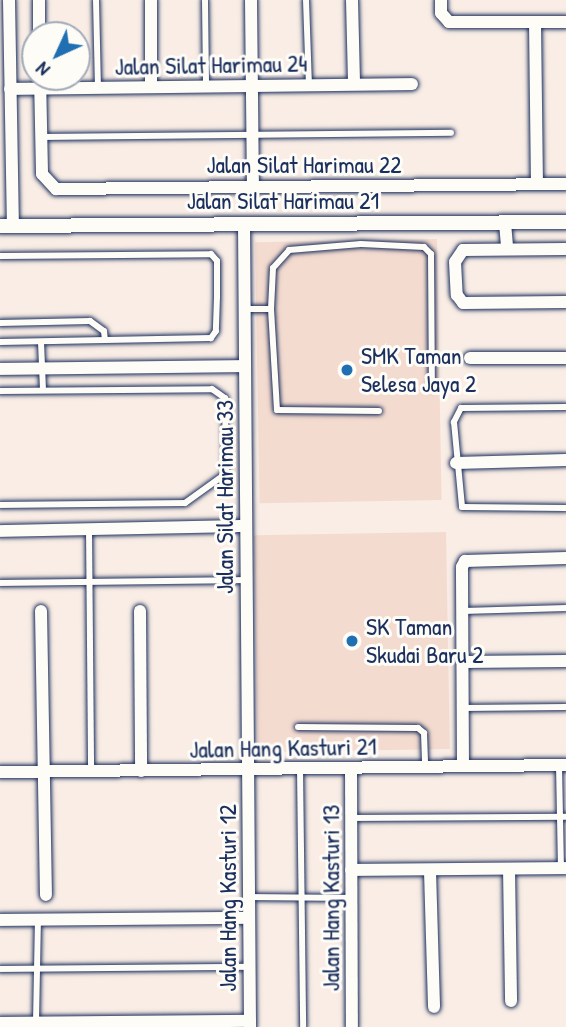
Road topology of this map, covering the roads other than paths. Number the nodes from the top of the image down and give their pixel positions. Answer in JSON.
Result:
{"nodes":[{"id":1,"x":9,"y":0,"type":"edge"},
{"id":2,"x":39,"y":0,"type":"edge"},
{"id":3,"x":96,"y":0,"type":"edge"},
{"id":4,"x":151,"y":0,"type":"edge"},
{"id":5,"x":205,"y":0,"type":"edge"},
{"id":6,"x":251,"y":0,"type":"edge"},
{"id":7,"x":306,"y":0,"type":"edge"},
{"id":8,"x":352,"y":0,"type":"edge"},
{"id":9,"x":441,"y":0,"type":"edge"},
{"id":10,"x":39,"y":21,"type":"edge"},
{"id":11,"x":535,"y":22,"type":"junction"},
{"id":12,"x":566,"y":22,"type":"edge"},
{"id":13,"x":4,"y":64,"type":"edge"},
{"id":14,"x":354,"y":84,"type":"junction"},
{"id":15,"x":412,"y":84,"type":"dead end"},
{"id":16,"x":309,"y":85,"type":"junction"},
{"id":17,"x":206,"y":86,"type":"junction"},
{"id":18,"x":252,"y":86,"type":"junction"},
{"id":19,"x":21,"y":87,"type":"edge"},
{"id":20,"x":91,"y":87,"type":"edge"},
{"id":21,"x":150,"y":87,"type":"junction"},
{"id":22,"x":99,"y":88,"type":"junction"},
{"id":23,"x":10,"y":89,"type":"junction"},
{"id":24,"x":40,"y":91,"type":"edge"},
{"id":25,"x":252,"y":132,"type":"junction"},
{"id":26,"x":451,"y":132,"type":"dead end"},
{"id":27,"x":43,"y":137,"type":"junction"},
{"id":28,"x":537,"y":184,"type":"junction"},
{"id":29,"x":566,"y":184,"type":"edge"},
{"id":30,"x":253,"y":187,"type":"junction"},
{"id":31,"x":505,"y":222,"type":"junction"},
{"id":32,"x":566,"y":222,"type":"edge"},
{"id":33,"x":244,"y":224,"type":"junction"},
{"id":34,"x":7,"y":226,"type":"edge"},
{"id":35,"x":508,"y":248,"type":"junction"},
{"id":36,"x":566,"y":249,"type":"edge"},
{"id":37,"x":0,"y":256,"type":"edge"},
{"id":38,"x":566,"y":302,"type":"edge"},
{"id":39,"x":245,"y":309,"type":"junction"},
{"id":40,"x":271,"y":309,"type":"junction"},
{"id":41,"x":0,"y":323,"type":"edge"},
{"id":42,"x":105,"y":340,"type":"junction"},
{"id":43,"x":0,"y":342,"type":"edge"},
{"id":44,"x":41,"y":342,"type":"junction"},
{"id":45,"x":470,"y":358,"type":"dead end"},
{"id":46,"x":566,"y":358,"type":"edge"},
{"id":47,"x":245,"y":366,"type":"junction"},
{"id":48,"x":0,"y":369,"type":"edge"},
{"id":49,"x":42,"y":369,"type":"junction"},
{"id":50,"x":432,"y":387,"type":"dead end"},
{"id":51,"x":43,"y":390,"type":"junction"},
{"id":52,"x":0,"y":391,"type":"edge"},
{"id":53,"x":566,"y":407,"type":"edge"},
{"id":54,"x":379,"y":411,"type":"dead end"},
{"id":55,"x":566,"y":460,"type":"edge"},
{"id":56,"x":456,"y":463,"type":"junction"},
{"id":57,"x":0,"y":505,"type":"edge"},
{"id":58,"x":566,"y":508,"type":"edge"},
{"id":59,"x":246,"y":526,"type":"junction"},
{"id":60,"x":89,"y":529,"type":"junction"},
{"id":61,"x":0,"y":531,"type":"edge"},
{"id":62,"x":566,"y":558,"type":"edge"},
{"id":63,"x":247,"y":580,"type":"junction"},
{"id":64,"x":89,"y":582,"type":"junction"},
{"id":65,"x":0,"y":583,"type":"edge"},
{"id":66,"x":566,"y":608,"type":"edge"},
{"id":67,"x":41,"y":611,"type":"dead end"},
{"id":68,"x":140,"y":611,"type":"dead end"},
{"id":69,"x":463,"y":611,"type":"junction"},
{"id":70,"x":566,"y":661,"type":"edge"},
{"id":71,"x":464,"y":662,"type":"junction"},
{"id":72,"x":566,"y":707,"type":"edge"},
{"id":73,"x":463,"y":708,"type":"junction"},
{"id":74,"x":298,"y":727,"type":"dead end"},
{"id":75,"x":563,"y":765,"type":"edge"},
{"id":76,"x":463,"y":766,"type":"junction"},
{"id":77,"x":425,"y":767,"type":"junction"},
{"id":78,"x":300,"y":768,"type":"junction"},
{"id":79,"x":351,"y":768,"type":"junction"},
{"id":80,"x":248,"y":769,"type":"junction"},
{"id":81,"x":91,"y":771,"type":"junction"},
{"id":82,"x":141,"y":771,"type":"junction"},
{"id":83,"x":0,"y":772,"type":"edge"},
{"id":84,"x":41,"y":772,"type":"junction"},
{"id":85,"x":563,"y":817,"type":"edge"},
{"id":86,"x":351,"y":818,"type":"junction"},
{"id":87,"x":563,"y":868,"type":"edge"},
{"id":88,"x":509,"y":869,"type":"junction"},
{"id":89,"x":351,"y":870,"type":"junction"},
{"id":90,"x":430,"y":871,"type":"junction"},
{"id":91,"x":46,"y":894,"type":"dead end"},
{"id":92,"x":249,"y":897,"type":"junction"},
{"id":93,"x":302,"y":898,"type":"junction"},
{"id":94,"x":351,"y":898,"type":"junction"},
{"id":95,"x":249,"y":918,"type":"junction"},
{"id":96,"x":0,"y":920,"type":"edge"},
{"id":97,"x":38,"y":920,"type":"junction"},
{"id":98,"x":250,"y":967,"type":"junction"},
{"id":99,"x":37,"y":968,"type":"junction"},
{"id":100,"x":0,"y":969,"type":"edge"},
{"id":101,"x":511,"y":1001,"type":"dead end"},
{"id":102,"x":434,"y":1007,"type":"dead end"},
{"id":103,"x":36,"y":1022,"type":"junction"},
{"id":104,"x":0,"y":1023,"type":"edge"},
{"id":105,"x":250,"y":1024,"type":"edge"},
{"id":106,"x":303,"y":1027,"type":"edge"},
{"id":107,"x":352,"y":1027,"type":"edge"}],
"edges":[{"from":1,"to":13,"type":"street"},
{"from":2,"to":10,"type":"street"},
{"from":3,"to":22,"type":"lane"},
{"from":4,"to":21,"type":"street"},
{"from":5,"to":17,"type":"lane"},
{"from":6,"to":18,"type":"street"},
{"from":7,"to":16,"type":"lane"},
{"from":8,"to":14,"type":"street"},
{"from":9,"to":11,"type":"street"},
{"from":11,"to":12,"type":"street"},
{"from":11,"to":28,"type":"street"},
{"from":13,"to":23,"type":"street"},
{"from":14,"to":15,"type":"street","name":"Jalan Silat Harimau 24"},
{"from":14,"to":16,"type":"street","name":"Jalan Silat Harimau 24"},
{"from":16,"to":18,"type":"street","name":"Jalan Silat Harimau 24"},
{"from":17,"to":18,"type":"street","name":"Jalan Silat Harimau 24"},
{"from":17,"to":21,"type":"street","name":"Jalan Silat Harimau 24"},
{"from":18,"to":25,"type":"street"},
{"from":19,"to":23,"type":"street","name":"Jalan Silat Harimau 24"},
{"from":20,"to":22,"type":"street","name":"Jalan Silat Harimau 24"},
{"from":21,"to":22,"type":"street","name":"Jalan Silat Harimau 24"},
{"from":23,"to":34,"type":"street"},
{"from":24,"to":27,"type":"street"},
{"from":25,"to":26,"type":"lane"},
{"from":25,"to":27,"type":"lane"},
{"from":25,"to":30,"type":"street"},
{"from":27,"to":30,"type":"street","name":"Jalan Silat Harimau 22"},
{"from":28,"to":29,"type":"street","name":"Jalan Silat Harimau 22"},
{"from":28,"to":30,"type":"street","name":"Jalan Silat Harimau 22"},
{"from":31,"to":32,"type":"street","name":"Jalan Silat Harimau 21"},
{"from":31,"to":33,"type":"street","name":"Jalan Silat Harimau 21"},
{"from":31,"to":35,"type":"street"},
{"from":33,"to":34,"type":"street","name":"Jalan Silat Harimau 21"},
{"from":33,"to":39,"type":"street","name":"Jalan Silat Harimau 33"},
{"from":35,"to":36,"type":"street"},
{"from":35,"to":38,"type":"street"},
{"from":37,"to":42,"type":"lane"},
{"from":39,"to":40,"type":"lane"},
{"from":39,"to":47,"type":"street","name":"Jalan Silat Harimau 33"},
{"from":40,"to":50,"type":"lane"},
{"from":40,"to":54,"type":"lane"},
{"from":41,"to":42,"type":"lane"},
{"from":42,"to":44,"type":"lane"},
{"from":43,"to":44,"type":"lane"},
{"from":44,"to":49,"type":"lane"},
{"from":45,"to":46,"type":"street"},
{"from":47,"to":49,"type":"street"},
{"from":47,"to":59,"type":"street","name":"Jalan Silat Harimau 33"},
{"from":48,"to":49,"type":"street"},
{"from":49,"to":51,"type":"lane"},
{"from":51,"to":52,"type":"lane"},
{"from":51,"to":57,"type":"lane"},
{"from":53,"to":56,"type":"lane"},
{"from":55,"to":56,"type":"street"},
{"from":56,"to":58,"type":"lane"},
{"from":59,"to":60,"type":"street"},
{"from":59,"to":63,"type":"street","name":"Jalan Silat Harimau 33"},
{"from":60,"to":61,"type":"street"},
{"from":60,"to":64,"type":"lane"},
{"from":62,"to":69,"type":"street"},
{"from":63,"to":64,"type":"lane"},
{"from":63,"to":80,"type":"street","name":"Jalan Silat Harimau 33"},
{"from":64,"to":65,"type":"lane"},
{"from":64,"to":81,"type":"lane"},
{"from":66,"to":69,"type":"lane"},
{"from":67,"to":84,"type":"street"},
{"from":68,"to":82,"type":"street"},
{"from":69,"to":71,"type":"street"},
{"from":70,"to":71,"type":"street"},
{"from":71,"to":73,"type":"street"},
{"from":72,"to":73,"type":"lane"},
{"from":73,"to":76,"type":"street"},
{"from":74,"to":77,"type":"lane"},
{"from":75,"to":76,"type":"street","name":"Jalan Hang Kasturi 21"},
{"from":75,"to":85,"type":"lane"},
{"from":76,"to":77,"type":"street","name":"Jalan Hang Kasturi 21"},
{"from":77,"to":79,"type":"street","name":"Jalan Hang Kasturi 21"},
{"from":78,"to":79,"type":"street","name":"Jalan Hang Kasturi 21"},
{"from":78,"to":80,"type":"street","name":"Jalan Hang Kasturi 21"},
{"from":78,"to":93,"type":"lane"},
{"from":79,"to":86,"type":"street","name":"Jalan Hang Kasturi 13"},
{"from":80,"to":82,"type":"street","name":"Jalan Hang Kasturi 21"},
{"from":80,"to":92,"type":"street","name":"Jalan Hang Kasturi 12"},
{"from":81,"to":82,"type":"street","name":"Jalan Hang Kasturi 21"},
{"from":81,"to":84,"type":"street","name":"Jalan Hang Kasturi 21"},
{"from":83,"to":84,"type":"street","name":"Jalan Hang Kasturi 21"},
{"from":84,"to":91,"type":"street"},
{"from":85,"to":86,"type":"lane"},
{"from":85,"to":87,"type":"lane"},
{"from":86,"to":89,"type":"street","name":"Jalan Hang Kasturi 13"},
{"from":87,"to":88,"type":"street"},
{"from":88,"to":90,"type":"street"},
{"from":88,"to":101,"type":"street"},
{"from":89,"to":90,"type":"street"},
{"from":89,"to":94,"type":"street","name":"Jalan Hang Kasturi 13"},
{"from":90,"to":102,"type":"street"},
{"from":92,"to":93,"type":"lane"},
{"from":92,"to":95,"type":"street","name":"Jalan Hang Kasturi 12"},
{"from":93,"to":94,"type":"lane"},
{"from":93,"to":106,"type":"lane"},
{"from":94,"to":107,"type":"street","name":"Jalan Hang Kasturi 13"},
{"from":95,"to":97,"type":"street"},
{"from":95,"to":98,"type":"street","name":"Jalan Hang Kasturi 12"},
{"from":96,"to":97,"type":"street"},
{"from":97,"to":99,"type":"lane"},
{"from":98,"to":99,"type":"lane"},
{"from":98,"to":105,"type":"street","name":"Jalan Hang Kasturi 12"},
{"from":99,"to":100,"type":"lane"},
{"from":99,"to":103,"type":"lane"},
{"from":103,"to":104,"type":"street"},
{"from":103,"to":105,"type":"street"}]}
